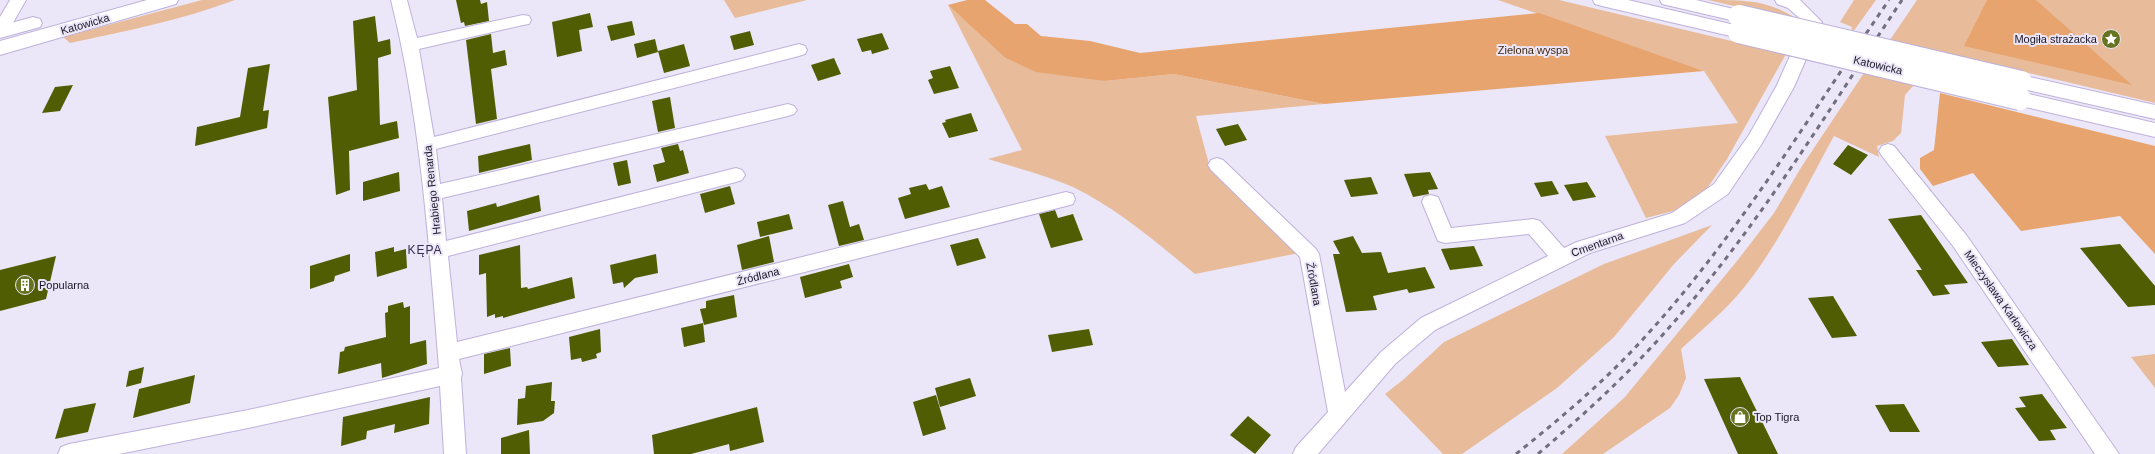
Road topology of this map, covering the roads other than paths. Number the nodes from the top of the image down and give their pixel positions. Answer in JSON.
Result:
{"nodes":[{"id":1,"x":18,"y":0,"type":"edge"},
{"id":2,"x":115,"y":0,"type":"edge"},
{"id":3,"x":169,"y":0,"type":"edge"},
{"id":4,"x":399,"y":0,"type":"edge"},
{"id":5,"x":1602,"y":0,"type":"edge"},
{"id":6,"x":1669,"y":0,"type":"edge"},
{"id":7,"x":1783,"y":0,"type":"edge"},
{"id":8,"x":523,"y":20,"type":"dead end"},
{"id":9,"x":1739,"y":24,"type":"junction"},
{"id":10,"x":0,"y":31,"type":"edge"},
{"id":11,"x":52,"y":33,"type":"junction"},
{"id":12,"x":411,"y":45,"type":"junction"},
{"id":13,"x":0,"y":48,"type":"edge"},
{"id":14,"x":799,"y":50,"type":"dead end"},
{"id":15,"x":0,"y":58,"type":"edge"},
{"id":16,"x":2021,"y":90,"type":"junction"},
{"id":17,"x":788,"y":110,"type":"dead end"},
{"id":18,"x":2155,"y":112,"type":"edge"},
{"id":19,"x":2155,"y":130,"type":"edge"},
{"id":20,"x":427,"y":145,"type":"junction"},
{"id":21,"x":1888,"y":151,"type":"dead end"},
{"id":22,"x":1217,"y":165,"type":"dead end"},
{"id":23,"x":736,"y":175,"type":"dead end"},
{"id":24,"x":432,"y":193,"type":"junction"},
{"id":25,"x":1066,"y":199,"type":"dead end"},
{"id":26,"x":1431,"y":202,"type":"dead end"},
{"id":27,"x":438,"y":251,"type":"junction"},
{"id":28,"x":1561,"y":258,"type":"junction"},
{"id":29,"x":449,"y":353,"type":"junction"},
{"id":30,"x":452,"y":374,"type":"junction"},
{"id":31,"x":1339,"y":416,"type":"junction"},
{"id":32,"x":69,"y":454,"type":"edge"},
{"id":33,"x":456,"y":454,"type":"edge"},
{"id":34,"x":1304,"y":454,"type":"edge"},
{"id":35,"x":2108,"y":454,"type":"edge"}],
"edges":[{"from":1,"to":10,"type":"street"},
{"from":2,"to":10,"type":"main road","name":"Katowicka"},
{"from":3,"to":11,"type":"main road","name":"Katowicka"},
{"from":4,"to":12,"type":"street","name":"Hrabiego Renarda"},
{"from":5,"to":9,"type":"main road","name":"Katowicka"},
{"from":6,"to":9,"type":"main road","name":"Katowicka"},
{"from":7,"to":28,"type":"street","name":"Cmentarna"},
{"from":8,"to":12,"type":"street"},
{"from":9,"to":16,"type":"main road","name":"Katowicka","bridge":true},
{"from":11,"to":13,"type":"main road","name":"Katowicka"},
{"from":11,"to":15,"type":"main road"},
{"from":12,"to":20,"type":"street","name":"Hrabiego Renarda"},
{"from":14,"to":20,"type":"street"},
{"from":16,"to":18,"type":"main road","name":"Katowicka"},
{"from":16,"to":19,"type":"main road","name":"Katowicka"},
{"from":17,"to":24,"type":"street"},
{"from":20,"to":24,"type":"street","name":"Hrabiego Renarda"},
{"from":21,"to":35,"type":"street","name":"Mieczysława Karłowicza"},
{"from":22,"to":31,"type":"street","name":"Źródlana"},
{"from":23,"to":27,"type":"street"},
{"from":24,"to":27,"type":"street","name":"Hrabiego Renarda"},
{"from":25,"to":29,"type":"street","name":"Źródlana"},
{"from":26,"to":28,"type":"street"},
{"from":27,"to":29,"type":"street","name":"Hrabiego Renarda"},
{"from":28,"to":31,"type":"street","name":"Cmentarna"},
{"from":29,"to":30,"type":"street","name":"Hrabiego Renarda"},
{"from":30,"to":32,"type":"street"},
{"from":30,"to":33,"type":"street","name":"Hrabiego Renarda"},
{"from":31,"to":34,"type":"street","name":"Cmentarna"}]}
